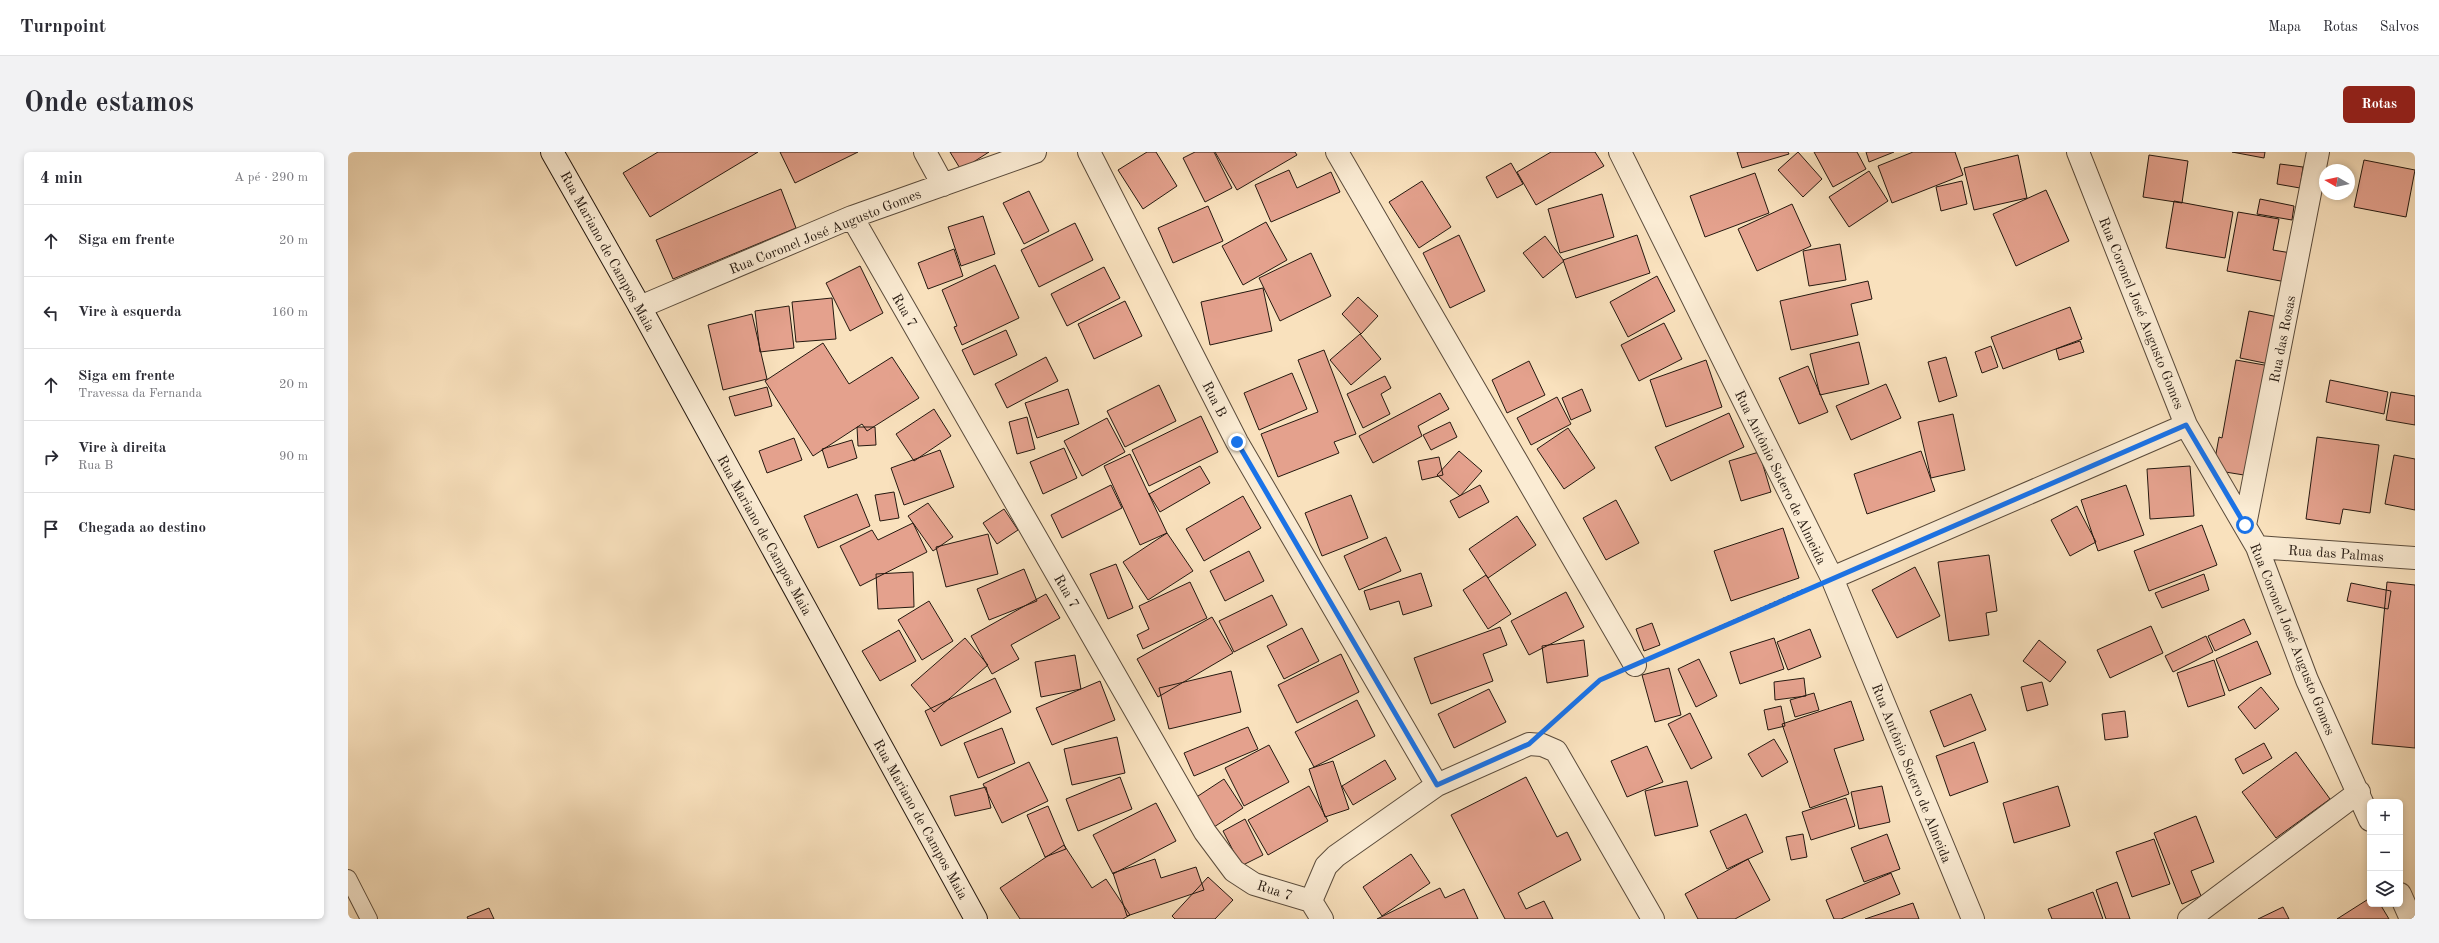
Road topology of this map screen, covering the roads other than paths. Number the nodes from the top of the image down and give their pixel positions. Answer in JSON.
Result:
{"nodes":[{"id":1,"x":552,"y":152,"type":"edge"},
{"id":2,"x":925,"y":152,"type":"edge"},
{"id":3,"x":1035,"y":152,"type":"edge"},
{"id":4,"x":1089,"y":152,"type":"edge"},
{"id":5,"x":1338,"y":152,"type":"edge"},
{"id":6,"x":1620,"y":152,"type":"edge"},
{"id":7,"x":2078,"y":152,"type":"edge"},
{"id":8,"x":2318,"y":152,"type":"edge"},
{"id":9,"x":943,"y":185,"type":"junction"},
{"id":10,"x":852,"y":217,"type":"junction"},
{"id":11,"x":640,"y":307,"type":"junction"},
{"id":12,"x":2186,"y":425,"type":"junction"},
{"id":13,"x":2245,"y":525,"type":"junction"},
{"id":14,"x":2257,"y":547,"type":"junction"},
{"id":15,"x":2415,"y":558,"type":"edge"},
{"id":16,"x":1832,"y":578,"type":"junction"},
{"id":17,"x":1635,"y":665,"type":"road end"},
{"id":18,"x":1437,"y":785,"type":"junction"},
{"id":19,"x":2359,"y":792,"type":"junction"},
{"id":20,"x":2367,"y":812,"type":"edge"},
{"id":21,"x":348,"y":878,"type":"edge"},
{"id":22,"x":2403,"y":901,"type":"edge"},
{"id":23,"x":1317,"y":910,"type":"edge"},
{"id":24,"x":369,"y":919,"type":"edge"},
{"id":25,"x":976,"y":919,"type":"edge"},
{"id":26,"x":1653,"y":919,"type":"edge"},
{"id":27,"x":1973,"y":919,"type":"edge"},
{"id":28,"x":2189,"y":919,"type":"edge"},
{"id":29,"x":2411,"y":919,"type":"edge"}],
"edges":[{"from":1,"to":11,"type":"street","name":"Rua Mariano de Campos Maia"},
{"from":2,"to":9,"type":"street"},
{"from":3,"to":9,"type":"street","name":"Rua Coronel José Augusto Gomes"},
{"from":4,"to":18,"type":"street","name":"Rua B"},
{"from":5,"to":17,"type":"street"},
{"from":6,"to":16,"type":"street","name":"Rua Antônio Sotero de Almeida"},
{"from":7,"to":12,"type":"street","name":"Rua Coronel José Augusto Gomes"},
{"from":8,"to":13,"type":"street","name":"Rua das Rosas"},
{"from":9,"to":10,"type":"street","name":"Rua Coronel José Augusto Gomes"},
{"from":10,"to":11,"type":"street","name":"Rua Coronel José Augusto Gomes"},
{"from":10,"to":23,"type":"street","name":"Rua 7"},
{"from":11,"to":25,"type":"street","name":"Rua Mariano de Campos Maia"},
{"from":12,"to":13,"type":"street","name":"Rua Coronel José Augusto Gomes"},
{"from":12,"to":16,"type":"street"},
{"from":13,"to":14,"type":"street","name":"Rua Coronel José Augusto Gomes"},
{"from":14,"to":15,"type":"street","name":"Rua das Palmas"},
{"from":14,"to":19,"type":"street","name":"Rua Coronel José Augusto Gomes"},
{"from":16,"to":27,"type":"street","name":"Rua Antônio Sotero de Almeida"},
{"from":18,"to":23,"type":"street"},
{"from":18,"to":26,"type":"street"},
{"from":19,"to":20,"type":"street","name":"Rua Coronel José Augusto Gomes"},
{"from":19,"to":28,"type":"street"},
{"from":21,"to":24,"type":"lane"},
{"from":22,"to":29,"type":"street"}]}
